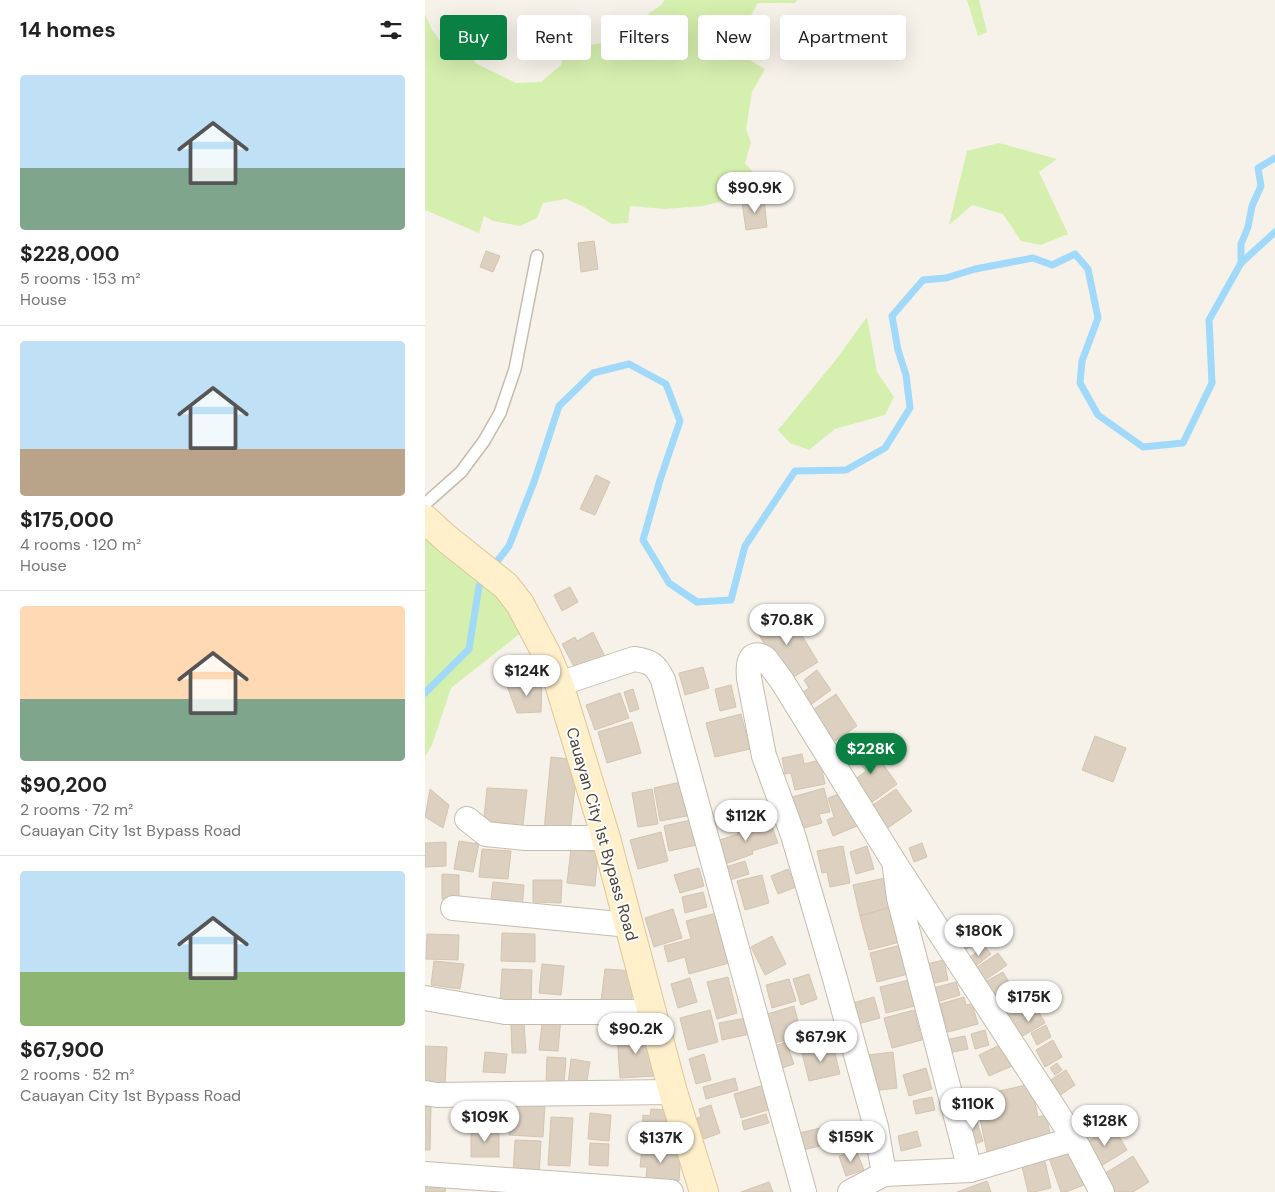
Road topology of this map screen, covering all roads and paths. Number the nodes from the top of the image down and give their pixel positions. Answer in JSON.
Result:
{"nodes":[{"id":1,"x":537,"y":256,"type":"dead end"},
{"id":2,"x":425,"y":504,"type":"edge"},
{"id":3,"x":425,"y":519,"type":"edge"},
{"id":4,"x":559,"y":684,"type":"junction"},
{"id":5,"x":467,"y":819,"type":"dead end"},
{"id":6,"x":606,"y":838,"type":"junction"},
{"id":7,"x":894,"y":862,"type":"junction"},
{"id":8,"x":453,"y":908,"type":"dead end"},
{"id":9,"x":629,"y":925,"type":"junction"},
{"id":10,"x":425,"y":998,"type":"edge"},
{"id":11,"x":652,"y":1012,"type":"junction"},
{"id":12,"x":673,"y":1092,"type":"junction"},
{"id":13,"x":425,"y":1093,"type":"edge"},
{"id":14,"x":1074,"y":1139,"type":"junction"},
{"id":15,"x":970,"y":1170,"type":"junction"},
{"id":16,"x":425,"y":1174,"type":"edge"},
{"id":17,"x":884,"y":1174,"type":"junction"},
{"id":18,"x":671,"y":1192,"type":"edge"},
{"id":19,"x":705,"y":1192,"type":"edge"},
{"id":20,"x":804,"y":1192,"type":"edge"},
{"id":21,"x":849,"y":1192,"type":"edge"},
{"id":22,"x":1102,"y":1192,"type":"edge"}],
"edges":[{"from":1,"to":2,"type":"lane"},
{"from":3,"to":4,"type":"main road","name":"Cauayan City 1st Bypass Road"},
{"from":4,"to":6,"type":"main road","name":"Cauayan City 1st Bypass Road"},
{"from":4,"to":20,"type":"street"},
{"from":5,"to":6,"type":"street"},
{"from":6,"to":9,"type":"main road","name":"Cauayan City 1st Bypass Road"},
{"from":7,"to":14,"type":"street"},
{"from":7,"to":15,"type":"street"},
{"from":7,"to":17,"type":"street"},
{"from":8,"to":9,"type":"street"},
{"from":9,"to":11,"type":"main road","name":"Cauayan City 1st Bypass Road"},
{"from":10,"to":11,"type":"street"},
{"from":11,"to":12,"type":"main road","name":"Cauayan City 1st Bypass Road"},
{"from":12,"to":13,"type":"street"},
{"from":12,"to":19,"type":"main road","name":"Cauayan City 1st Bypass Road"},
{"from":14,"to":15,"type":"street"},
{"from":14,"to":22,"type":"street"},
{"from":15,"to":17,"type":"street"},
{"from":16,"to":18,"type":"street"},
{"from":17,"to":21,"type":"street"}]}
